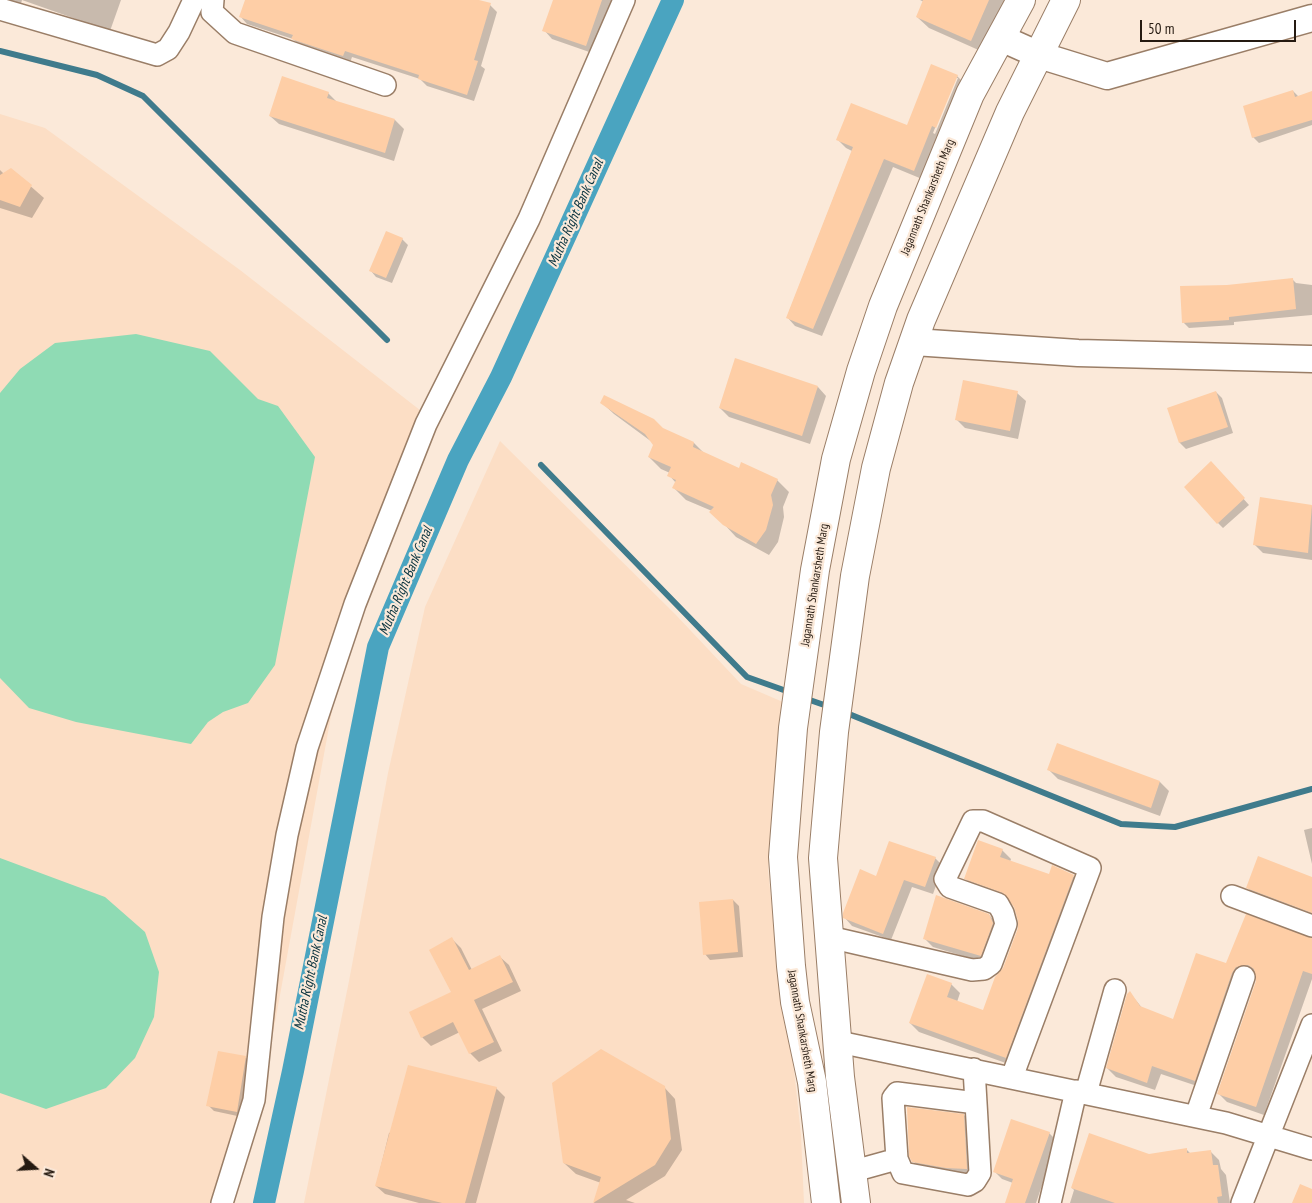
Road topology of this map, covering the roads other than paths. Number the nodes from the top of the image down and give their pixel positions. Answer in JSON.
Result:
{"nodes":[{"id":1,"x":194,"y":0,"type":"edge"},
{"id":2,"x":213,"y":0,"type":"edge"},
{"id":3,"x":624,"y":0,"type":"edge"},
{"id":4,"x":1021,"y":0,"type":"edge"},
{"id":5,"x":1066,"y":0,"type":"edge"},
{"id":6,"x":0,"y":8,"type":"edge"},
{"id":7,"x":1312,"y":18,"type":"edge"},
{"id":8,"x":1001,"y":38,"type":"junction"},
{"id":9,"x":1039,"y":55,"type":"junction"},
{"id":10,"x":385,"y":85,"type":"dead end"},
{"id":11,"x":914,"y":342,"type":"junction"},
{"id":12,"x":1312,"y":359,"type":"edge"},
{"id":13,"x":1232,"y":896,"type":"dead end"},
{"id":14,"x":1312,"y":926,"type":"edge"},
{"id":15,"x":829,"y":937,"type":"junction"},
{"id":16,"x":1244,"y":977,"type":"dead end"},
{"id":17,"x":1115,"y":990,"type":"dead end"},
{"id":18,"x":1311,"y":1029,"type":"edge"},
{"id":19,"x":839,"y":1042,"type":"junction"},
{"id":20,"x":974,"y":1069,"type":"junction"},
{"id":21,"x":1012,"y":1077,"type":"junction"},
{"id":22,"x":1081,"y":1092,"type":"junction"},
{"id":23,"x":976,"y":1103,"type":"junction"},
{"id":24,"x":1196,"y":1116,"type":"junction"},
{"id":25,"x":1268,"y":1135,"type":"junction"},
{"id":26,"x":1312,"y":1149,"type":"edge"},
{"id":27,"x":897,"y":1159,"type":"junction"},
{"id":28,"x":861,"y":1169,"type":"dead end"},
{"id":29,"x":222,"y":1203,"type":"edge"},
{"id":30,"x":826,"y":1203,"type":"edge"},
{"id":31,"x":856,"y":1203,"type":"edge"},
{"id":32,"x":1050,"y":1203,"type":"edge"},
{"id":33,"x":1242,"y":1203,"type":"edge"}],
"edges":[{"from":1,"to":6,"type":"street"},
{"from":2,"to":10,"type":"street"},
{"from":3,"to":29,"type":"street"},
{"from":4,"to":8,"type":"highway","name":"Jagannath Shankarsheth Marg"},
{"from":5,"to":9,"type":"highway"},
{"from":7,"to":9,"type":"street"},
{"from":8,"to":9,"type":"street"},
{"from":8,"to":30,"type":"highway","name":"Jagannath Shankarsheth Marg"},
{"from":9,"to":11,"type":"highway"},
{"from":11,"to":12,"type":"street"},
{"from":11,"to":15,"type":"highway"},
{"from":13,"to":14,"type":"street"},
{"from":15,"to":19,"type":"highway"},
{"from":15,"to":21,"type":"street"},
{"from":16,"to":24,"type":"street"},
{"from":17,"to":22,"type":"street"},
{"from":18,"to":25,"type":"street"},
{"from":19,"to":20,"type":"street"},
{"from":19,"to":31,"type":"highway"},
{"from":20,"to":21,"type":"street"},
{"from":20,"to":23,"type":"street"},
{"from":21,"to":22,"type":"street"},
{"from":22,"to":24,"type":"street"},
{"from":22,"to":32,"type":"street"},
{"from":23,"to":27,"type":"street"},
{"from":23,"to":27,"type":"street"},
{"from":24,"to":25,"type":"street"},
{"from":25,"to":26,"type":"street"},
{"from":25,"to":33,"type":"street"},
{"from":27,"to":28,"type":"street"}]}
